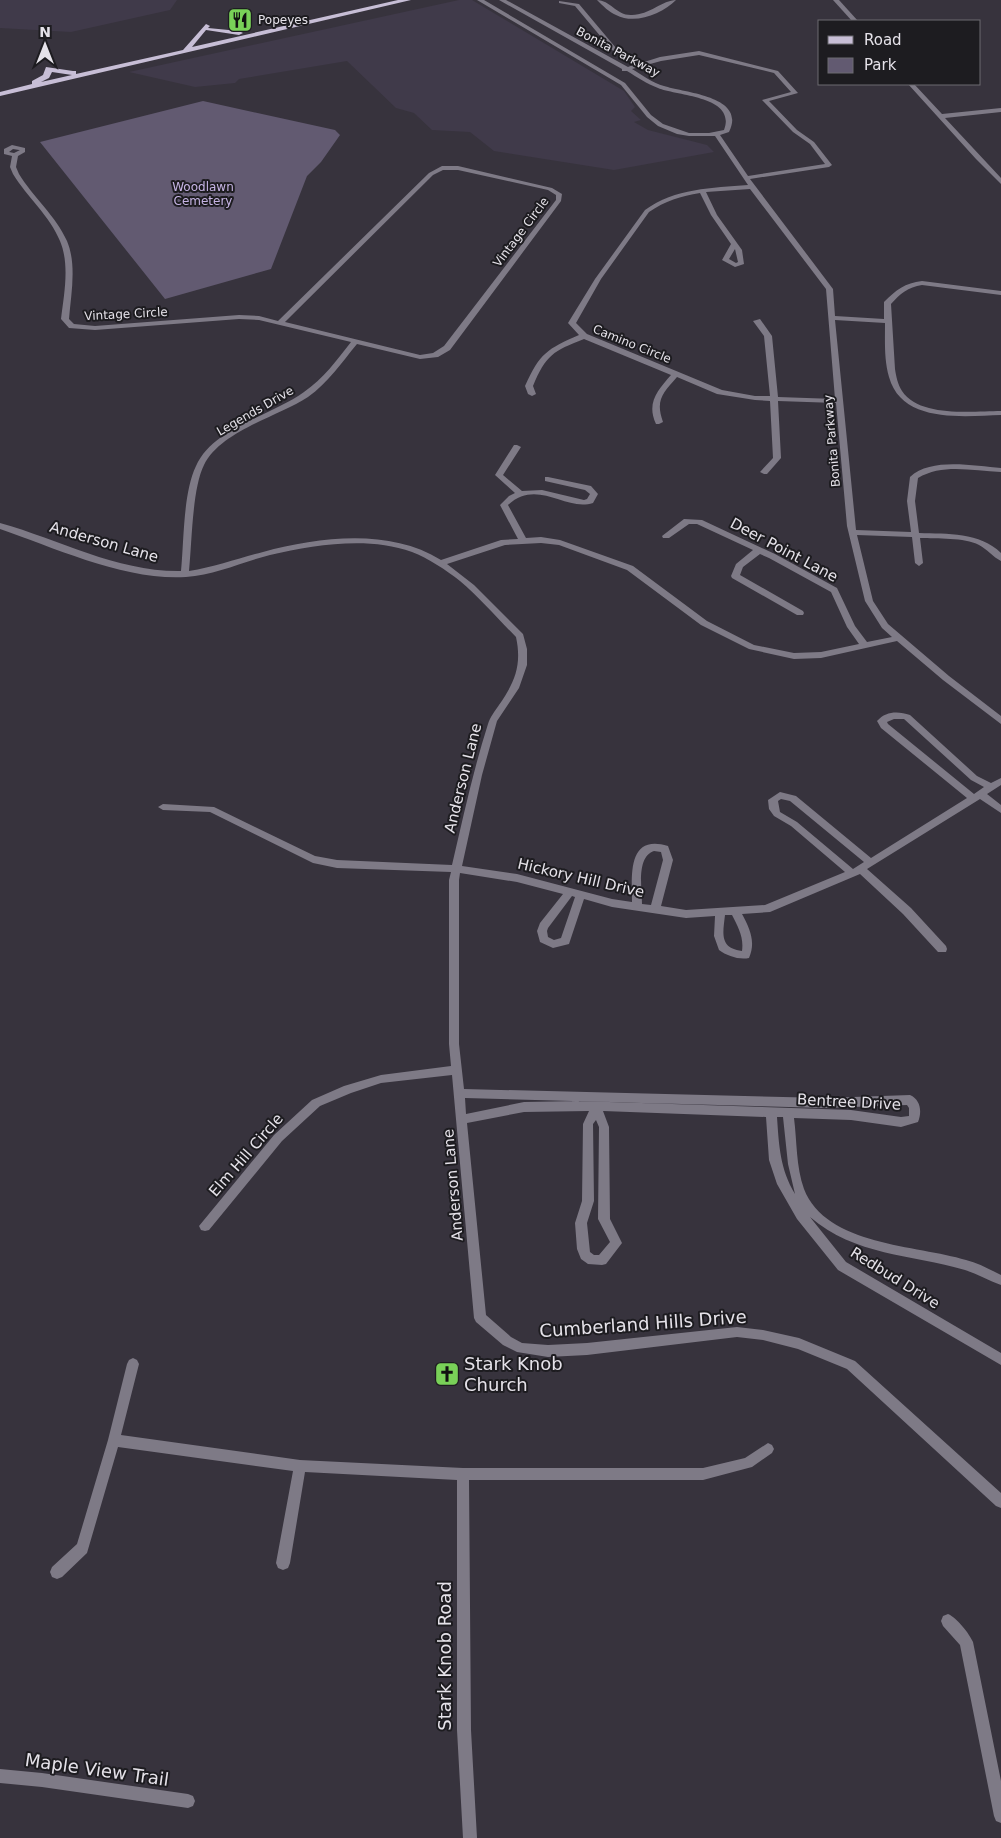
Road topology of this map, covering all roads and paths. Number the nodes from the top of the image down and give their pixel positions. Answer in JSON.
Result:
{"nodes":[{"id":1,"x":407,"y":0,"type":"edge"},
{"id":2,"x":480,"y":0,"type":"edge"},
{"id":3,"x":502,"y":0,"type":"edge"},
{"id":4,"x":600,"y":0,"type":"edge"},
{"id":5,"x":673,"y":0,"type":"edge"},
{"id":6,"x":836,"y":0,"type":"edge"},
{"id":7,"x":561,"y":2,"type":"dead end"},
{"id":8,"x":854,"y":20,"type":"edge"},
{"id":9,"x":266,"y":32,"type":"junction"},
{"id":10,"x":186,"y":50,"type":"junction"},
{"id":11,"x":637,"y":66,"type":"junction"},
{"id":12,"x":627,"y":69,"type":"junction"},
{"id":13,"x":93,"y":72,"type":"junction"},
{"id":14,"x":611,"y":76,"type":"junction"},
{"id":15,"x":912,"y":85,"type":"edge"},
{"id":16,"x":29,"y":87,"type":"junction"},
{"id":17,"x":0,"y":94,"type":"edge"},
{"id":18,"x":1001,"y":110,"type":"edge"},
{"id":19,"x":942,"y":116,"type":"junction"},
{"id":20,"x":717,"y":135,"type":"junction"},
{"id":21,"x":3,"y":154,"type":"edge"},
{"id":22,"x":747,"y":178,"type":"junction"},
{"id":23,"x":1001,"y":182,"type":"edge"},
{"id":24,"x":752,"y":187,"type":"junction"},
{"id":25,"x":703,"y":192,"type":"junction"},
{"id":26,"x":734,"y":244,"type":"dead end"},
{"id":27,"x":1001,"y":293,"type":"edge"},
{"id":28,"x":832,"y":318,"type":"junction"},
{"id":29,"x":756,"y":321,"type":"dead end"},
{"id":30,"x":888,"y":321,"type":"junction"},
{"id":31,"x":281,"y":322,"type":"junction"},
{"id":32,"x":584,"y":336,"type":"junction"},
{"id":33,"x":356,"y":342,"type":"junction"},
{"id":34,"x":676,"y":374,"type":"junction"},
{"id":35,"x":532,"y":394,"type":"dead end"},
{"id":36,"x":774,"y":399,"type":"junction"},
{"id":37,"x":840,"y":401,"type":"junction"},
{"id":38,"x":1001,"y":413,"type":"edge"},
{"id":39,"x":659,"y":422,"type":"dead end"},
{"id":40,"x":517,"y":447,"type":"dead end"},
{"id":41,"x":1001,"y":470,"type":"edge"},
{"id":42,"x":764,"y":472,"type":"dead end"},
{"id":43,"x":548,"y":480,"type":"dead end"},
{"id":44,"x":521,"y":494,"type":"junction"},
{"id":45,"x":0,"y":526,"type":"edge"},
{"id":46,"x":853,"y":532,"type":"junction"},
{"id":47,"x":666,"y":536,"type":"dead end"},
{"id":48,"x":916,"y":536,"type":"junction"},
{"id":49,"x":522,"y":539,"type":"junction"},
{"id":50,"x":759,"y":550,"type":"junction"},
{"id":51,"x":1001,"y":558,"type":"edge"},
{"id":52,"x":919,"y":563,"type":"dead end"},
{"id":53,"x":439,"y":564,"type":"junction"},
{"id":54,"x":185,"y":574,"type":"junction"},
{"id":55,"x":800,"y":613,"type":"dead end"},
{"id":56,"x":899,"y":638,"type":"junction"},
{"id":57,"x":865,"y":646,"type":"junction"},
{"id":58,"x":1001,"y":721,"type":"edge"},
{"id":59,"x":1001,"y":781,"type":"edge"},
{"id":60,"x":991,"y":787,"type":"junction"},
{"id":61,"x":977,"y":796,"type":"junction"},
{"id":62,"x":163,"y":807,"type":"dead end"},
{"id":63,"x":1001,"y":810,"type":"edge"},
{"id":64,"x":871,"y":863,"type":"junction"},
{"id":65,"x":456,"y":868,"type":"junction"},
{"id":66,"x":857,"y":871,"type":"junction"},
{"id":67,"x":570,"y":892,"type":"junction"},
{"id":68,"x":581,"y":895,"type":"junction"},
{"id":69,"x":637,"y":907,"type":"junction"},
{"id":70,"x":655,"y":910,"type":"junction"},
{"id":71,"x":735,"y":911,"type":"junction"},
{"id":72,"x":721,"y":912,"type":"junction"},
{"id":73,"x":942,"y":949,"type":"dead end"},
{"id":74,"x":456,"y":1070,"type":"junction"},
{"id":75,"x":459,"y":1093,"type":"junction"},
{"id":76,"x":596,"y":1107,"type":"junction"},
{"id":77,"x":771,"y":1114,"type":"junction"},
{"id":78,"x":788,"y":1114,"type":"junction"},
{"id":79,"x":462,"y":1120,"type":"junction"},
{"id":80,"x":205,"y":1226,"type":"dead end"},
{"id":81,"x":1001,"y":1280,"type":"edge"},
{"id":82,"x":480,"y":1318,"type":"joint"},
{"id":83,"x":1001,"y":1359,"type":"edge"},
{"id":84,"x":134,"y":1364,"type":"dead end"},
{"id":85,"x":114,"y":1440,"type":"junction"},
{"id":86,"x":768,"y":1449,"type":"dead end"},
{"id":87,"x":300,"y":1466,"type":"junction"},
{"id":88,"x":462,"y":1474,"type":"junction"},
{"id":89,"x":1001,"y":1502,"type":"edge"},
{"id":90,"x":283,"y":1563,"type":"dead end"},
{"id":91,"x":57,"y":1572,"type":"dead end"},
{"id":92,"x":948,"y":1621,"type":"dead end"},
{"id":93,"x":0,"y":1776,"type":"edge"},
{"id":94,"x":188,"y":1801,"type":"dead end"},
{"id":95,"x":1001,"y":1816,"type":"edge"},
{"id":96,"x":470,"y":1838,"type":"edge"}],
"edges":[{"from":1,"to":9,"type":"main road"},
{"from":2,"to":14,"type":"street","name":"Bonita Parkway"},
{"from":3,"to":12,"type":"street","name":"Bonita Parkway"},
{"from":4,"to":5,"type":"street"},
{"from":6,"to":8,"type":"street"},
{"from":7,"to":11,"type":"street"},
{"from":9,"to":10,"type":"main road"},
{"from":9,"to":10,"type":"main road"},
{"from":10,"to":13,"type":"main road"},
{"from":11,"to":12,"type":"street"},
{"from":11,"to":22,"type":"street"},
{"from":12,"to":14,"type":"street"},
{"from":12,"to":20,"type":"street","name":"Bonita Parkway"},
{"from":13,"to":16,"type":"main road"},
{"from":13,"to":16,"type":"main road"},
{"from":14,"to":20,"type":"street","name":"Bonita Parkway"},
{"from":15,"to":19,"type":"street"},
{"from":16,"to":17,"type":"main road"},
{"from":18,"to":19,"type":"street"},
{"from":19,"to":23,"type":"street"},
{"from":20,"to":22,"type":"street","name":"Bonita Parkway"},
{"from":21,"to":31,"type":"street","name":"Vintage Circle"},
{"from":22,"to":24,"type":"street","name":"Bonita Parkway"},
{"from":24,"to":25,"type":"street","name":"Camino Circle"},
{"from":24,"to":28,"type":"street","name":"Bonita Parkway"},
{"from":25,"to":26,"type":"street"},
{"from":25,"to":32,"type":"street","name":"Camino Circle"},
{"from":27,"to":30,"type":"street"},
{"from":28,"to":30,"type":"street"},
{"from":28,"to":37,"type":"street","name":"Bonita Parkway"},
{"from":29,"to":36,"type":"street"},
{"from":30,"to":38,"type":"street"},
{"from":31,"to":33,"type":"street","name":"Vintage Circle"},
{"from":31,"to":33,"type":"street","name":"Vintage Circle"},
{"from":32,"to":34,"type":"street","name":"Camino Circle"},
{"from":32,"to":35,"type":"street"},
{"from":33,"to":54,"type":"street","name":"Legends Drive"},
{"from":34,"to":36,"type":"street","name":"Camino Circle"},
{"from":34,"to":39,"type":"street"},
{"from":36,"to":37,"type":"street","name":"Camino Circle"},
{"from":36,"to":42,"type":"street"},
{"from":37,"to":46,"type":"street","name":"Bonita Parkway"},
{"from":40,"to":44,"type":"street"},
{"from":41,"to":48,"type":"street"},
{"from":43,"to":44,"type":"street"},
{"from":44,"to":49,"type":"street"},
{"from":45,"to":54,"type":"street","name":"Anderson Lane"},
{"from":46,"to":48,"type":"street"},
{"from":46,"to":56,"type":"street","name":"Bonita Parkway"},
{"from":47,"to":50,"type":"street","name":"Deer Point Lane"},
{"from":48,"to":51,"type":"street"},
{"from":48,"to":52,"type":"street"},
{"from":49,"to":53,"type":"street"},
{"from":49,"to":57,"type":"street"},
{"from":50,"to":55,"type":"street"},
{"from":50,"to":57,"type":"street","name":"Deer Point Lane"},
{"from":53,"to":54,"type":"street","name":"Anderson Lane"},
{"from":53,"to":65,"type":"street","name":"Anderson Lane"},
{"from":56,"to":57,"type":"street"},
{"from":56,"to":58,"type":"street","name":"Bonita Parkway"},
{"from":59,"to":60,"type":"street","name":"Hickory Hill Drive"},
{"from":60,"to":61,"type":"street","name":"Hickory Hill Drive"},
{"from":60,"to":61,"type":"street"},
{"from":61,"to":63,"type":"street"},
{"from":61,"to":64,"type":"street","name":"Hickory Hill Drive"},
{"from":62,"to":65,"type":"street","name":"Hickory Hill Drive"},
{"from":64,"to":66,"type":"street","name":"Hickory Hill Drive"},
{"from":64,"to":66,"type":"street"},
{"from":65,"to":67,"type":"street","name":"Hickory Hill Drive"},
{"from":65,"to":74,"type":"street","name":"Anderson Lane"},
{"from":66,"to":71,"type":"street","name":"Hickory Hill Drive"},
{"from":66,"to":73,"type":"street"},
{"from":67,"to":68,"type":"street","name":"Hickory Hill Drive"},
{"from":67,"to":68,"type":"street"},
{"from":68,"to":69,"type":"street","name":"Hickory Hill Drive"},
{"from":69,"to":70,"type":"street","name":"Hickory Hill Drive"},
{"from":69,"to":70,"type":"street"},
{"from":70,"to":72,"type":"street","name":"Hickory Hill Drive"},
{"from":71,"to":72,"type":"street","name":"Hickory Hill Drive"},
{"from":71,"to":72,"type":"street"},
{"from":74,"to":75,"type":"street","name":"Anderson Lane"},
{"from":74,"to":80,"type":"street","name":"Elm Hill Circle"},
{"from":75,"to":78,"type":"street","name":"Bentree Drive"},
{"from":75,"to":79,"type":"street","name":"Anderson Lane"},
{"from":76,"to":76,"type":"street"},
{"from":76,"to":77,"type":"street","name":"Bentree Drive"},
{"from":76,"to":79,"type":"street","name":"Bentree Drive"},
{"from":77,"to":78,"type":"street","name":"Bentree Drive"},
{"from":77,"to":83,"type":"street","name":"Redbud Drive"},
{"from":78,"to":81,"type":"street","name":"Redbud Drive"},
{"from":79,"to":82,"type":"street","name":"Anderson Lane"},
{"from":82,"to":89,"type":"street","name":"Cumberland Hills Drive"},
{"from":84,"to":85,"type":"street"},
{"from":85,"to":87,"type":"street"},
{"from":85,"to":91,"type":"street"},
{"from":86,"to":88,"type":"street"},
{"from":87,"to":88,"type":"street"},
{"from":87,"to":90,"type":"street"},
{"from":88,"to":96,"type":"street","name":"Stark Knob Road"},
{"from":92,"to":95,"type":"street"},
{"from":93,"to":94,"type":"street","name":"Maple View Trail"}]}
